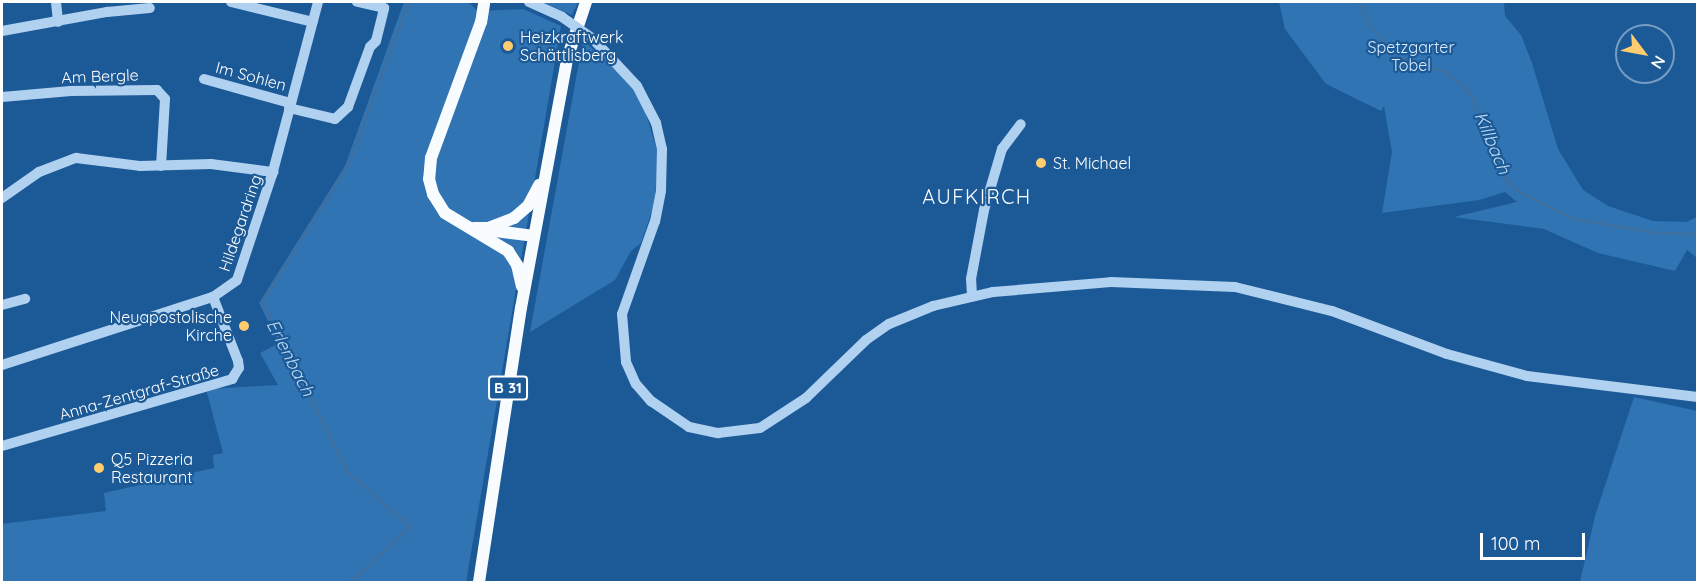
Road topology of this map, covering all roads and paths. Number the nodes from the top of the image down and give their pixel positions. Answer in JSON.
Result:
{"nodes":[{"id":1,"x":56,"y":2,"type":"edge"},
{"id":2,"x":231,"y":2,"type":"edge"},
{"id":3,"x":318,"y":2,"type":"edge"},
{"id":4,"x":357,"y":2,"type":"edge"},
{"id":5,"x":486,"y":2,"type":"edge"},
{"id":6,"x":529,"y":2,"type":"edge"},
{"id":7,"x":586,"y":2,"type":"edge"},
{"id":8,"x":106,"y":7,"type":"edge"},
{"id":9,"x":150,"y":8,"type":"dead end"},
{"id":10,"x":58,"y":21,"type":"junction"},
{"id":11,"x":313,"y":22,"type":"junction"},
{"id":12,"x":2,"y":32,"type":"edge"},
{"id":13,"x":204,"y":79,"type":"dead end"},
{"id":14,"x":2,"y":97,"type":"edge"},
{"id":15,"x":290,"y":105,"type":"junction"},
{"id":16,"x":1021,"y":124,"type":"dead end"},
{"id":17,"x":161,"y":166,"type":"junction"},
{"id":18,"x":547,"y":168,"type":"junction"},
{"id":19,"x":273,"y":172,"type":"junction"},
{"id":20,"x":2,"y":198,"type":"edge"},
{"id":21,"x":480,"y":231,"type":"junction"},
{"id":22,"x":534,"y":240,"type":"junction"},
{"id":23,"x":972,"y":296,"type":"junction"},
{"id":24,"x":213,"y":297,"type":"junction"},
{"id":25,"x":25,"y":299,"type":"dead end"},
{"id":26,"x":2,"y":305,"type":"edge"},
{"id":27,"x":521,"y":308,"type":"junction"},
{"id":28,"x":2,"y":365,"type":"edge"},
{"id":29,"x":1698,"y":398,"type":"edge"},
{"id":30,"x":2,"y":446,"type":"edge"},
{"id":31,"x":479,"y":582,"type":"edge"}],
"edges":[{"from":1,"to":10,"type":"street"},
{"from":2,"to":11,"type":"street"},
{"from":3,"to":11,"type":"street","name":"Hildegardring"},
{"from":4,"to":15,"type":"street","name":"Im Sohlen"},
{"from":5,"to":21,"type":"main road"},
{"from":6,"to":23,"type":"street","bridge":true},
{"from":7,"to":18,"type":"main road","number":"B 31"},
{"from":8,"to":9,"type":"street"},
{"from":8,"to":10,"type":"street"},
{"from":10,"to":12,"type":"street"},
{"from":11,"to":15,"type":"street","name":"Hildegardring"},
{"from":13,"to":15,"type":"street","name":"Im Sohlen"},
{"from":14,"to":17,"type":"street","name":"Am Bergle"},
{"from":15,"to":19,"type":"street","name":"Hildegardring"},
{"from":16,"to":23,"type":"street"},
{"from":17,"to":19,"type":"street"},
{"from":17,"to":20,"type":"street"},
{"from":18,"to":21,"type":"main road"},
{"from":18,"to":22,"type":"main road","number":"B 31"},
{"from":19,"to":24,"type":"street","name":"Hildegardring"},
{"from":21,"to":22,"type":"main road"},
{"from":21,"to":27,"type":"main road"},
{"from":22,"to":27,"type":"main road","number":"B 31"},
{"from":23,"to":29,"type":"street"},
{"from":24,"to":28,"type":"street","name":"Hildegardring"},
{"from":24,"to":30,"type":"street","name":"Anna-Zentgraf-Straße"},
{"from":25,"to":26,"type":"street"},
{"from":27,"to":31,"type":"main road","number":"B 31"}]}
